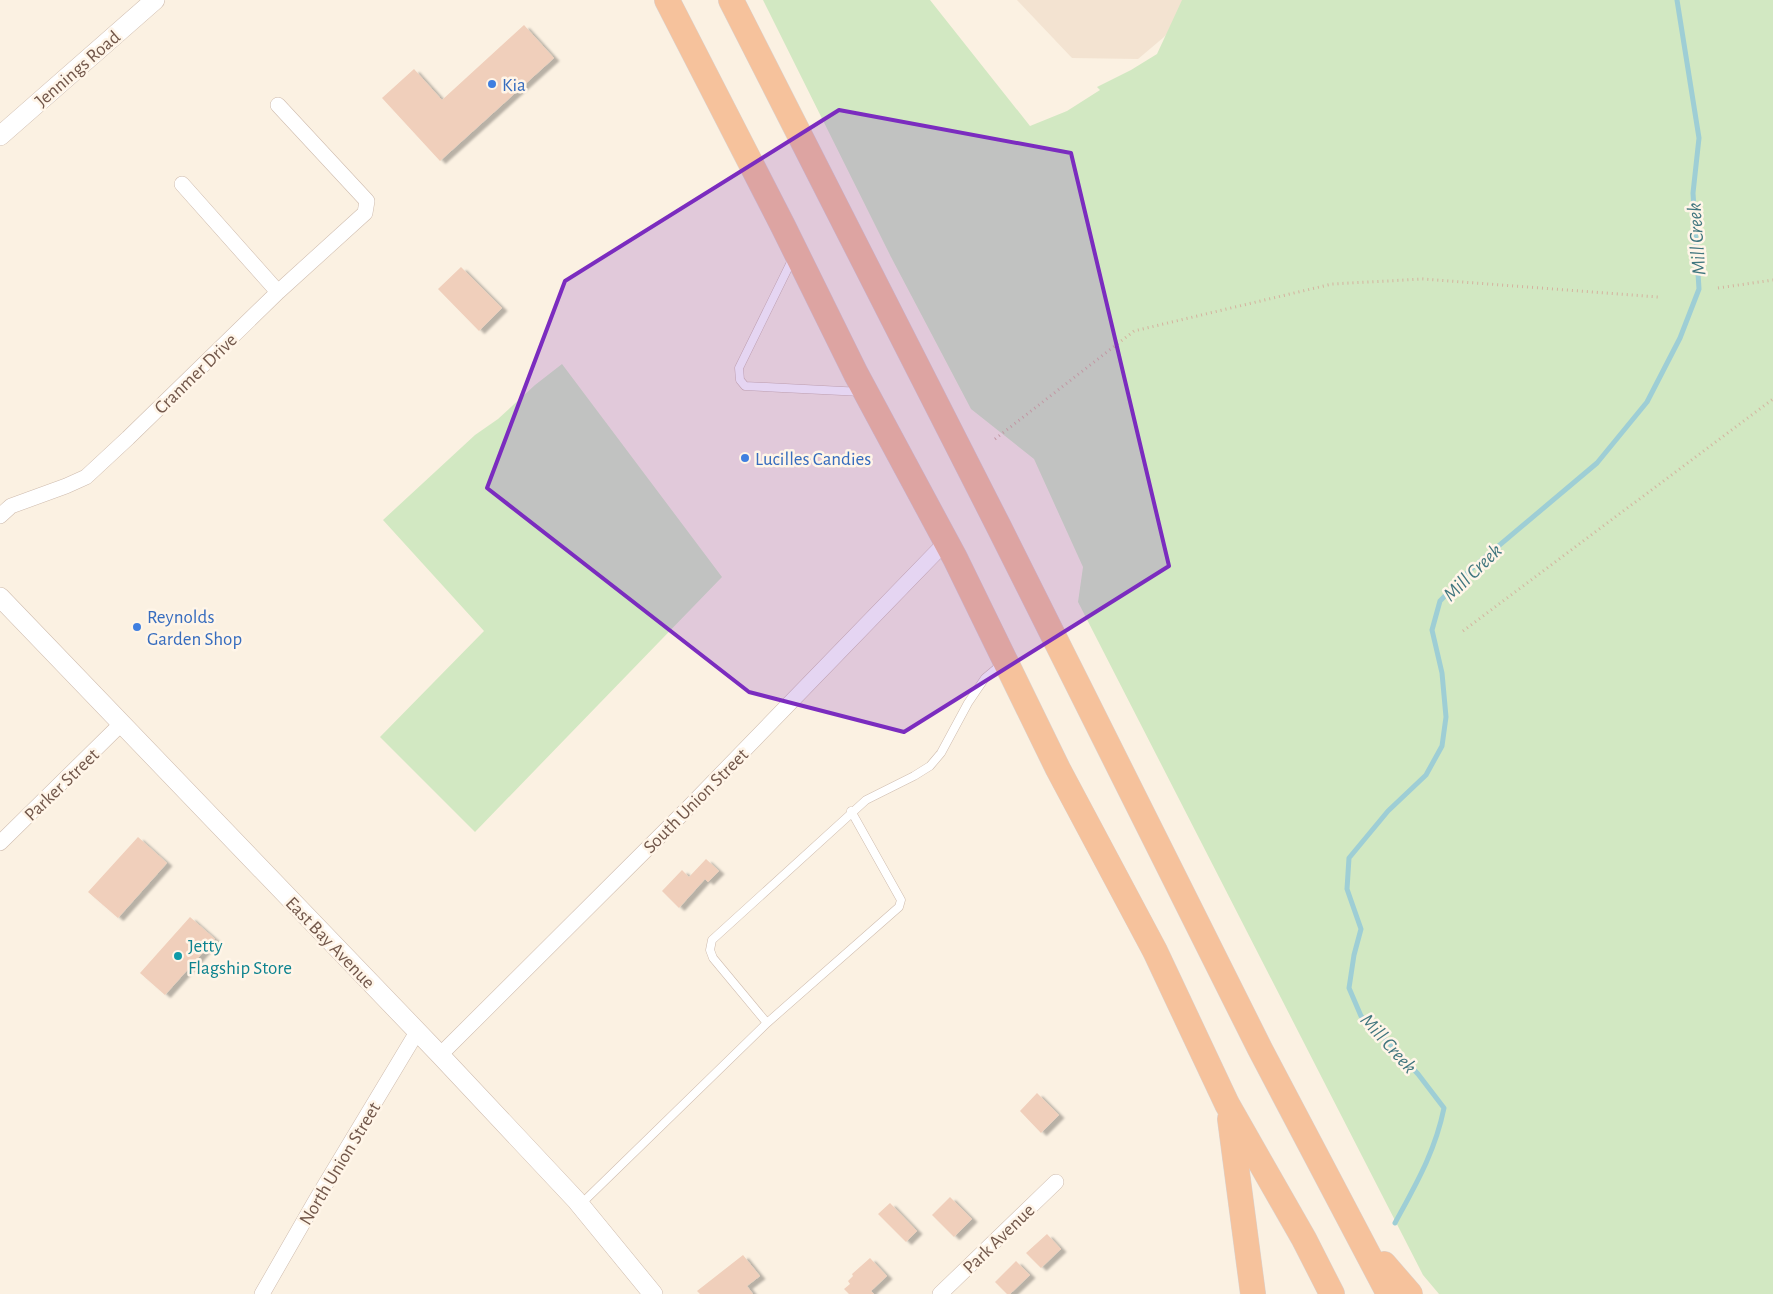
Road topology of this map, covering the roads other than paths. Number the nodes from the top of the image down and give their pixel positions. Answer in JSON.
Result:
{"nodes":[{"id":1,"x":155,"y":0,"type":"edge"},
{"id":2,"x":667,"y":0,"type":"edge"},
{"id":3,"x":731,"y":0,"type":"edge"},
{"id":4,"x":278,"y":105,"type":"dead end"},
{"id":5,"x":0,"y":136,"type":"edge"},
{"id":6,"x":182,"y":184,"type":"dead end"},
{"id":7,"x":796,"y":251,"type":"junction"},
{"id":8,"x":278,"y":292,"type":"junction"},
{"id":9,"x":866,"y":392,"type":"junction"},
{"id":10,"x":0,"y":516,"type":"edge"},
{"id":11,"x":946,"y":542,"type":"junction"},
{"id":12,"x":0,"y":597,"type":"edge"},
{"id":13,"x":1005,"y":661,"type":"junction"},
{"id":14,"x":121,"y":724,"type":"junction"},
{"id":15,"x":851,"y":811,"type":"junction"},
{"id":16,"x":0,"y":843,"type":"edge"},
{"id":17,"x":767,"y":1023,"type":"junction"},
{"id":18,"x":417,"y":1032,"type":"junction"},
{"id":19,"x":440,"y":1055,"type":"junction"},
{"id":20,"x":1227,"y":1104,"type":"junction"},
{"id":21,"x":1056,"y":1182,"type":"dead end"},
{"id":22,"x":580,"y":1204,"type":"junction"},
{"id":23,"x":1354,"y":1229,"type":"junction"},
{"id":24,"x":262,"y":1294,"type":"edge"},
{"id":25,"x":653,"y":1294,"type":"edge"},
{"id":26,"x":940,"y":1294,"type":"edge"},
{"id":27,"x":1254,"y":1294,"type":"edge"},
{"id":28,"x":1332,"y":1294,"type":"edge"},
{"id":29,"x":1389,"y":1294,"type":"edge"},
{"id":30,"x":1410,"y":1294,"type":"edge"}],
"edges":[{"from":1,"to":5,"type":"street","name":"Jennings Road"},
{"from":2,"to":7,"type":"highway"},
{"from":3,"to":23,"type":"highway"},
{"from":4,"to":8,"type":"street","name":"Cranmer Drive"},
{"from":6,"to":8,"type":"street"},
{"from":7,"to":9,"type":"highway"},
{"from":7,"to":9,"type":"lane"},
{"from":8,"to":10,"type":"street","name":"Cranmer Drive"},
{"from":9,"to":11,"type":"highway"},
{"from":11,"to":13,"type":"highway"},
{"from":11,"to":19,"type":"street","name":"South Union Street"},
{"from":12,"to":14,"type":"street","name":"East Bay Avenue"},
{"from":13,"to":15,"type":"lane"},
{"from":13,"to":20,"type":"highway"},
{"from":14,"to":16,"type":"street","name":"Parker Street"},
{"from":14,"to":18,"type":"street","name":"East Bay Avenue"},
{"from":15,"to":17,"type":"lane"},
{"from":15,"to":17,"type":"lane"},
{"from":17,"to":22,"type":"lane"},
{"from":18,"to":19,"type":"street","name":"East Bay Avenue"},
{"from":18,"to":24,"type":"street","name":"North Union Street"},
{"from":19,"to":22,"type":"street","name":"East Bay Avenue"},
{"from":20,"to":27,"type":"highway"},
{"from":20,"to":28,"type":"highway"},
{"from":21,"to":26,"type":"street","name":"Park Avenue"},
{"from":22,"to":25,"type":"street","name":"East Bay Avenue"},
{"from":23,"to":29,"type":"highway"},
{"from":23,"to":30,"type":"highway"}]}
